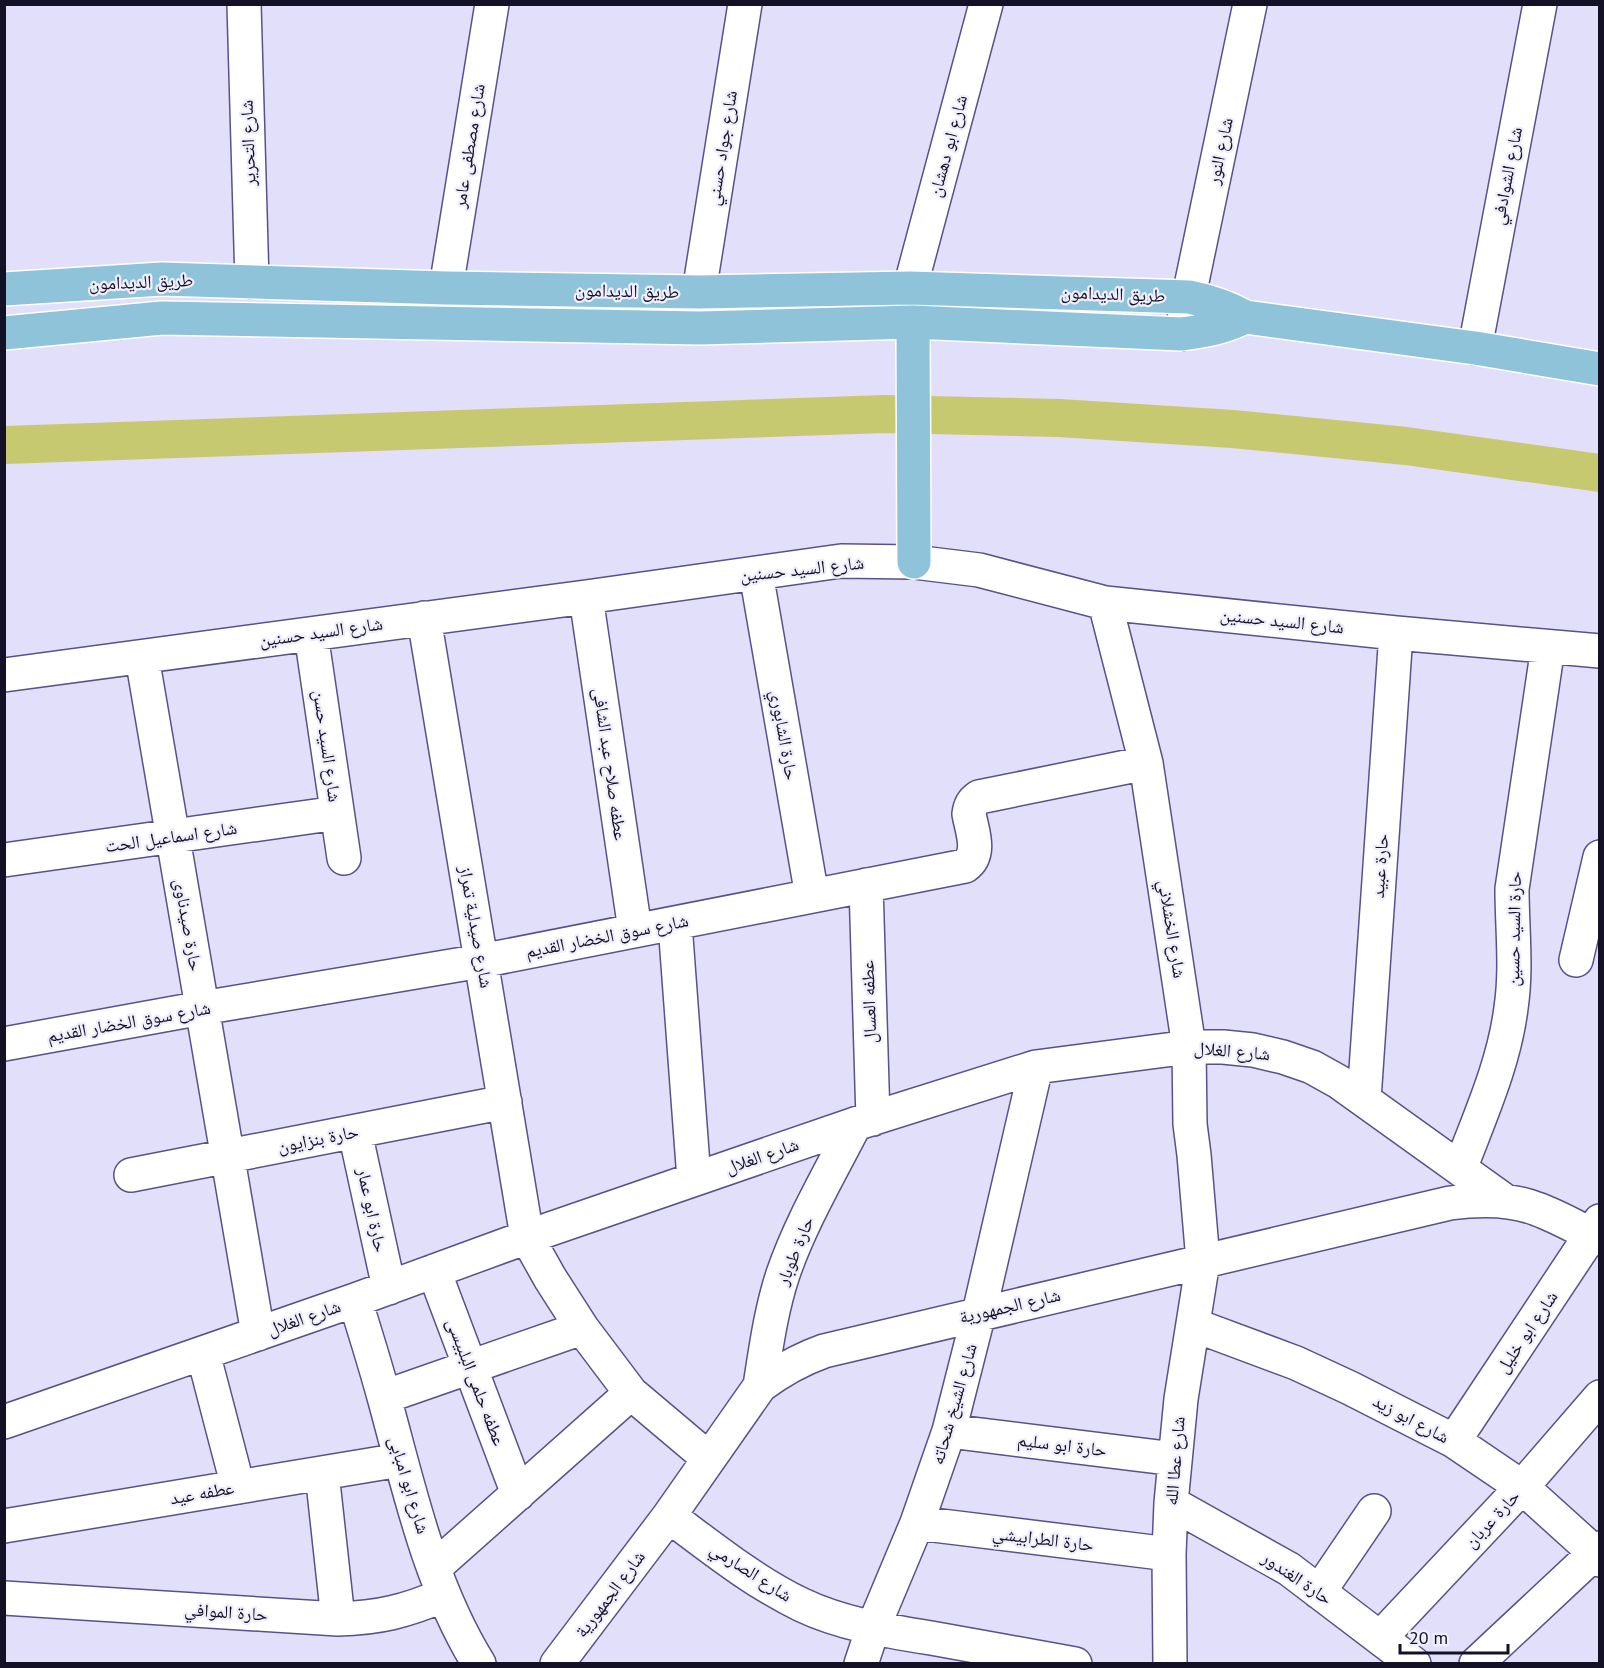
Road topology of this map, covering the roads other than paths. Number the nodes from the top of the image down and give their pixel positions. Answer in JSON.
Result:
{"nodes":[{"id":1,"x":244,"y":4,"type":"edge"},
{"id":2,"x":492,"y":4,"type":"edge"},
{"id":3,"x":745,"y":4,"type":"edge"},
{"id":4,"x":986,"y":4,"type":"edge"},
{"id":5,"x":1250,"y":4,"type":"edge"},
{"id":6,"x":1540,"y":4,"type":"edge"},
{"id":7,"x":162,"y":279,"type":"junction"},
{"id":8,"x":252,"y":282,"type":"junction"},
{"id":9,"x":446,"y":288,"type":"junction"},
{"id":10,"x":910,"y":288,"type":"junction"},
{"id":11,"x":4,"y":289,"type":"edge"},
{"id":12,"x":699,"y":292,"type":"junction"},
{"id":13,"x":1189,"y":297,"type":"junction"},
{"id":14,"x":1245,"y":317,"type":"junction"},
{"id":15,"x":162,"y":318,"type":"junction"},
{"id":16,"x":913,"y":322,"type":"junction"},
{"id":17,"x":4,"y":333,"type":"edge"},
{"id":18,"x":1181,"y":334,"type":"junction"},
{"id":19,"x":1475,"y":348,"type":"junction"},
{"id":20,"x":1599,"y":369,"type":"edge"},
{"id":21,"x":914,"y":562,"type":"junction"},
{"id":22,"x":756,"y":573,"type":"junction"},
{"id":23,"x":586,"y":597,"type":"junction"},
{"id":24,"x":1105,"y":603,"type":"junction"},
{"id":25,"x":424,"y":618,"type":"junction"},
{"id":26,"x":1396,"y":633,"type":"junction"},
{"id":27,"x":311,"y":634,"type":"junction"},
{"id":28,"x":1548,"y":647,"type":"junction"},
{"id":29,"x":1599,"y":651,"type":"edge"},
{"id":30,"x":142,"y":657,"type":"junction"},
{"id":31,"x":4,"y":675,"type":"edge"},
{"id":32,"x":1146,"y":764,"type":"junction"},
{"id":33,"x":338,"y":813,"type":"junction"},
{"id":34,"x":173,"y":837,"type":"junction"},
{"id":35,"x":1599,"y":857,"type":"edge"},
{"id":36,"x":344,"y":858,"type":"dead end"},
{"id":37,"x":4,"y":860,"type":"edge"},
{"id":38,"x":866,"y":885,"type":"junction"},
{"id":39,"x":812,"y":896,"type":"junction"},
{"id":40,"x":675,"y":924,"type":"junction"},
{"id":41,"x":635,"y":930,"type":"junction"},
{"id":42,"x":1576,"y":960,"type":"dead end"},
{"id":43,"x":481,"y":961,"type":"junction"},
{"id":44,"x":202,"y":1008,"type":"junction"},
{"id":45,"x":4,"y":1044,"type":"edge"},
{"id":46,"x":1190,"y":1047,"type":"junction"},
{"id":47,"x":1036,"y":1067,"type":"junction"},
{"id":48,"x":1364,"y":1099,"type":"junction"},
{"id":49,"x":505,"y":1102,"type":"junction"},
{"id":50,"x":864,"y":1122,"type":"junction"},
{"id":51,"x":355,"y":1132,"type":"junction"},
{"id":52,"x":228,"y":1156,"type":"junction"},
{"id":53,"x":1460,"y":1169,"type":"junction"},
{"id":54,"x":131,"y":1175,"type":"dead end"},
{"id":55,"x":694,"y":1179,"type":"junction"},
{"id":56,"x":1505,"y":1201,"type":"junction"},
{"id":57,"x":1597,"y":1232,"type":"edge"},
{"id":58,"x":527,"y":1236,"type":"junction"},
{"id":59,"x":1203,"y":1261,"type":"junction"},
{"id":60,"x":434,"y":1271,"type":"junction"},
{"id":61,"x":389,"y":1288,"type":"junction"},
{"id":62,"x":355,"y":1300,"type":"junction"},
{"id":63,"x":979,"y":1313,"type":"junction"},
{"id":64,"x":1194,"y":1325,"type":"junction"},
{"id":65,"x":582,"y":1328,"type":"junction"},
{"id":66,"x":258,"y":1334,"type":"junction"},
{"id":67,"x":203,"y":1353,"type":"junction"},
{"id":68,"x":470,"y":1367,"type":"junction"},
{"id":69,"x":760,"y":1386,"type":"junction"},
{"id":70,"x":631,"y":1394,"type":"junction"},
{"id":71,"x":384,"y":1397,"type":"junction"},
{"id":72,"x":1599,"y":1397,"type":"edge"},
{"id":73,"x":4,"y":1422,"type":"edge"},
{"id":74,"x":949,"y":1431,"type":"junction"},
{"id":75,"x":1454,"y":1442,"type":"junction"},
{"id":76,"x":708,"y":1458,"type":"junction"},
{"id":77,"x":400,"y":1460,"type":"junction"},
{"id":78,"x":1175,"y":1460,"type":"junction"},
{"id":79,"x":322,"y":1473,"type":"junction"},
{"id":80,"x":238,"y":1487,"type":"junction"},
{"id":81,"x":1522,"y":1487,"type":"junction"},
{"id":82,"x":518,"y":1494,"type":"junction"},
{"id":83,"x":1171,"y":1503,"type":"junction"},
{"id":84,"x":1374,"y":1512,"type":"dead end"},
{"id":85,"x":669,"y":1516,"type":"junction"},
{"id":86,"x":917,"y":1523,"type":"junction"},
{"id":87,"x":4,"y":1526,"type":"edge"},
{"id":88,"x":1169,"y":1554,"type":"junction"},
{"id":89,"x":1598,"y":1554,"type":"edge"},
{"id":90,"x":439,"y":1581,"type":"junction"},
{"id":91,"x":1319,"y":1592,"type":"junction"},
{"id":92,"x":4,"y":1598,"type":"edge"},
{"id":93,"x":338,"y":1619,"type":"junction"},
{"id":94,"x":873,"y":1628,"type":"junction"},
{"id":95,"x":1382,"y":1637,"type":"junction"},
{"id":96,"x":479,"y":1664,"type":"edge"},
{"id":97,"x":556,"y":1664,"type":"edge"},
{"id":98,"x":861,"y":1664,"type":"edge"},
{"id":99,"x":1075,"y":1664,"type":"edge"},
{"id":100,"x":1170,"y":1664,"type":"edge"},
{"id":101,"x":1414,"y":1664,"type":"edge"},
{"id":102,"x":1476,"y":1664,"type":"edge"}],
"edges":[{"from":1,"to":8,"type":"street","name":"شارع التحرير"},
{"from":2,"to":9,"type":"street","name":"شارع مصطفى عامر"},
{"from":3,"to":12,"type":"street","name":"شارع جواد حسني"},
{"from":4,"to":10,"type":"street","name":"شارع ابو دهشان"},
{"from":5,"to":13,"type":"street","name":"شارع النور"},
{"from":6,"to":19,"type":"street","name":"شارع الشوادفي"},
{"from":7,"to":8,"type":"main road","name":"طريق الديدامون"},
{"from":7,"to":11,"type":"main road","name":"طريق الديدامون"},
{"from":7,"to":15,"type":"main road"},
{"from":8,"to":9,"type":"main road","name":"طريق الديدامون"},
{"from":9,"to":12,"type":"main road","name":"طريق الديدامون"},
{"from":10,"to":12,"type":"main road","name":"طريق الديدامون"},
{"from":10,"to":13,"type":"main road","name":"طريق الديدامون"},
{"from":13,"to":14,"type":"main road","name":"طريق الديدامون"},
{"from":13,"to":18,"type":"street","name":"شارع النور"},
{"from":14,"to":18,"type":"main road","name":"طريق الديدامون"},
{"from":14,"to":19,"type":"main road","name":"طريق الديدامون"},
{"from":15,"to":16,"type":"main road","name":"طريق الديدامون"},
{"from":15,"to":17,"type":"main road","name":"طريق الديدامون"},
{"from":16,"to":18,"type":"main road","name":"طريق الديدامون"},
{"from":16,"to":21,"type":"main road"},
{"from":19,"to":20,"type":"main road","name":"طريق الديدامون"},
{"from":21,"to":22,"type":"street","name":"شارع السيد حسنين"},
{"from":21,"to":24,"type":"street","name":"شارع السيد حسنين"},
{"from":22,"to":23,"type":"street","name":"شارع السيد حسنين"},
{"from":22,"to":39,"type":"street","name":"حارة الشابوري"},
{"from":23,"to":25,"type":"street","name":"شارع السيد حسنين"},
{"from":23,"to":41,"type":"street","name":"عطفه صلاح عبد الشافى"},
{"from":24,"to":26,"type":"street","name":"شارع السيد حسنين"},
{"from":24,"to":32,"type":"street","name":"شارع الخشلاني"},
{"from":25,"to":27,"type":"street","name":"شارع السيد حسنين"},
{"from":25,"to":43,"type":"street","name":"شارع صيدلية تمراز"},
{"from":26,"to":28,"type":"street","name":"شارع السيد حسنين"},
{"from":26,"to":48,"type":"street","name":"حارة عبيد"},
{"from":27,"to":30,"type":"street","name":"شارع السيد حسنين"},
{"from":27,"to":33,"type":"street","name":"شارع السيد حسن"},
{"from":28,"to":29,"type":"street","name":"شارع السيد حسنين"},
{"from":28,"to":53,"type":"street","name":"حارة السيد حسين"},
{"from":30,"to":31,"type":"street","name":"شارع السيد حسنين"},
{"from":30,"to":34,"type":"street","name":"حارة صيدناوى"},
{"from":32,"to":38,"type":"street","name":"شارع سوق الخضار القديم"},
{"from":32,"to":46,"type":"street","name":"شارع الخشلاني"},
{"from":33,"to":34,"type":"street","name":"شارع اسماعيل الحت"},
{"from":33,"to":36,"type":"street","name":"شارع السيد حسن"},
{"from":34,"to":37,"type":"street","name":"شارع اسماعيل الحت"},
{"from":34,"to":44,"type":"street","name":"حارة صيدناوى"},
{"from":35,"to":42,"type":"street"},
{"from":38,"to":39,"type":"street","name":"شارع سوق الخضار القديم"},
{"from":38,"to":50,"type":"street","name":"عطفه العسال"},
{"from":39,"to":40,"type":"street","name":"شارع سوق الخضار القديم"},
{"from":40,"to":41,"type":"street","name":"شارع سوق الخضار القديم"},
{"from":40,"to":55,"type":"street"},
{"from":41,"to":43,"type":"street","name":"شارع سوق الخضار القديم"},
{"from":43,"to":44,"type":"street","name":"شارع سوق الخضار القديم"},
{"from":43,"to":49,"type":"street","name":"شارع صيدلية تمراز"},
{"from":44,"to":45,"type":"street","name":"شارع سوق الخضار القديم"},
{"from":44,"to":52,"type":"street","name":"حارة صيدناوى"},
{"from":46,"to":47,"type":"street","name":"شارع الغلال"},
{"from":46,"to":48,"type":"street","name":"شارع الغلال"},
{"from":46,"to":59,"type":"street","name":"شارع الخشلاني"},
{"from":47,"to":50,"type":"street","name":"شارع الغلال"},
{"from":47,"to":63,"type":"street","name":"شارع الشيخ شحاته"},
{"from":48,"to":53,"type":"street","name":"شارع الغلال"},
{"from":49,"to":51,"type":"street","name":"حارة بنزايون"},
{"from":49,"to":58,"type":"street","name":"شارع صيدلية تمراز"},
{"from":50,"to":55,"type":"street","name":"شارع الغلال"},
{"from":50,"to":69,"type":"street","name":"حارة طوبار"},
{"from":51,"to":52,"type":"street","name":"حارة بنزايون"},
{"from":51,"to":61,"type":"street","name":"حارة ابو عمار"},
{"from":52,"to":54,"type":"street","name":"حارة بنزايون"},
{"from":52,"to":66,"type":"street","name":"حارة صيدناوى"},
{"from":53,"to":56,"type":"street","name":"شارع الغلال"},
{"from":55,"to":58,"type":"street","name":"شارع الغلال"},
{"from":56,"to":57,"type":"street","name":"شارع الجمهورية"},
{"from":56,"to":59,"type":"street","name":"شارع الجمهورية"},
{"from":57,"to":75,"type":"street","name":"شارع ابو خليل"},
{"from":58,"to":60,"type":"street","name":"شارع الغلال"},
{"from":58,"to":65,"type":"street","name":"شارع صيدلية تمراز"},
{"from":59,"to":63,"type":"street","name":"شارع الجمهورية"},
{"from":59,"to":64,"type":"street","name":"شارع عطا الله"},
{"from":60,"to":61,"type":"street","name":"شارع الغلال"},
{"from":60,"to":68,"type":"street","name":"عطفه حلمى البلبيسى"},
{"from":61,"to":62,"type":"street","name":"شارع الغلال"},
{"from":62,"to":66,"type":"street","name":"شارع الغلال"},
{"from":62,"to":71,"type":"street","name":"شارع ابو امبابى"},
{"from":63,"to":69,"type":"street","name":"شارع الجمهورية"},
{"from":63,"to":74,"type":"street","name":"شارع الشيخ شحاته"},
{"from":64,"to":75,"type":"street","name":"شارع ابو زيد"},
{"from":64,"to":78,"type":"street","name":"شارع عطا الله"},
{"from":65,"to":68,"type":"street"},
{"from":65,"to":70,"type":"street","name":"شارع صيدلية تمراز"},
{"from":66,"to":67,"type":"street","name":"شارع الغلال"},
{"from":67,"to":73,"type":"street","name":"شارع الغلال"},
{"from":67,"to":80,"type":"street"},
{"from":68,"to":71,"type":"street"},
{"from":68,"to":82,"type":"street","name":"عطفه حلمى البلبيسى"},
{"from":69,"to":76,"type":"street","name":"شارع الجمهورية"},
{"from":70,"to":76,"type":"street","name":"شارع صيدلية تمراز"},
{"from":70,"to":82,"type":"street","name":"حارة الموافي"},
{"from":71,"to":77,"type":"street","name":"شارع ابو امبابى"},
{"from":72,"to":81,"type":"street","name":"حارة عربان"},
{"from":74,"to":78,"type":"street","name":"حارة ابو سليم"},
{"from":74,"to":86,"type":"street","name":"شارع الشيخ شحاته"},
{"from":75,"to":81,"type":"street","name":"شارع ابو زيد"},
{"from":76,"to":85,"type":"street","name":"شارع الجمهورية"},
{"from":77,"to":79,"type":"street","name":"عطفه عيد"},
{"from":77,"to":90,"type":"street","name":"شارع ابو امبابى"},
{"from":78,"to":83,"type":"street","name":"شارع عطا الله"},
{"from":79,"to":80,"type":"street","name":"عطفه عيد"},
{"from":79,"to":93,"type":"street"},
{"from":80,"to":87,"type":"street","name":"عطفه عيد"},
{"from":81,"to":89,"type":"street","name":"شارع ابو زيد"},
{"from":81,"to":95,"type":"street","name":"حارة عربان"},
{"from":82,"to":90,"type":"street","name":"حارة الموافي"},
{"from":83,"to":88,"type":"street","name":"شارع عطا الله"},
{"from":83,"to":91,"type":"street","name":"حارة الغندور"},
{"from":84,"to":91,"type":"street"},
{"from":85,"to":94,"type":"street","name":"شارع الصارمي"},
{"from":85,"to":97,"type":"street","name":"شارع الجمهورية"},
{"from":86,"to":88,"type":"street","name":"حارة الطرابيشي"},
{"from":86,"to":94,"type":"street","name":"شارع الشيخ شحاته"},
{"from":88,"to":100,"type":"street","name":"شارع عطا الله"},
{"from":89,"to":102,"type":"street"},
{"from":90,"to":93,"type":"street","name":"حارة الموافي"},
{"from":90,"to":96,"type":"street","name":"شارع ابو امبابى"},
{"from":91,"to":95,"type":"street","name":"حارة الغندور"},
{"from":92,"to":93,"type":"street","name":"حارة الموافي"},
{"from":94,"to":98,"type":"street","name":"شارع الشيخ شحاته"},
{"from":94,"to":99,"type":"street","name":"شارع الصارمي"},
{"from":95,"to":101,"type":"street","name":"حارة الغندور"}]}
